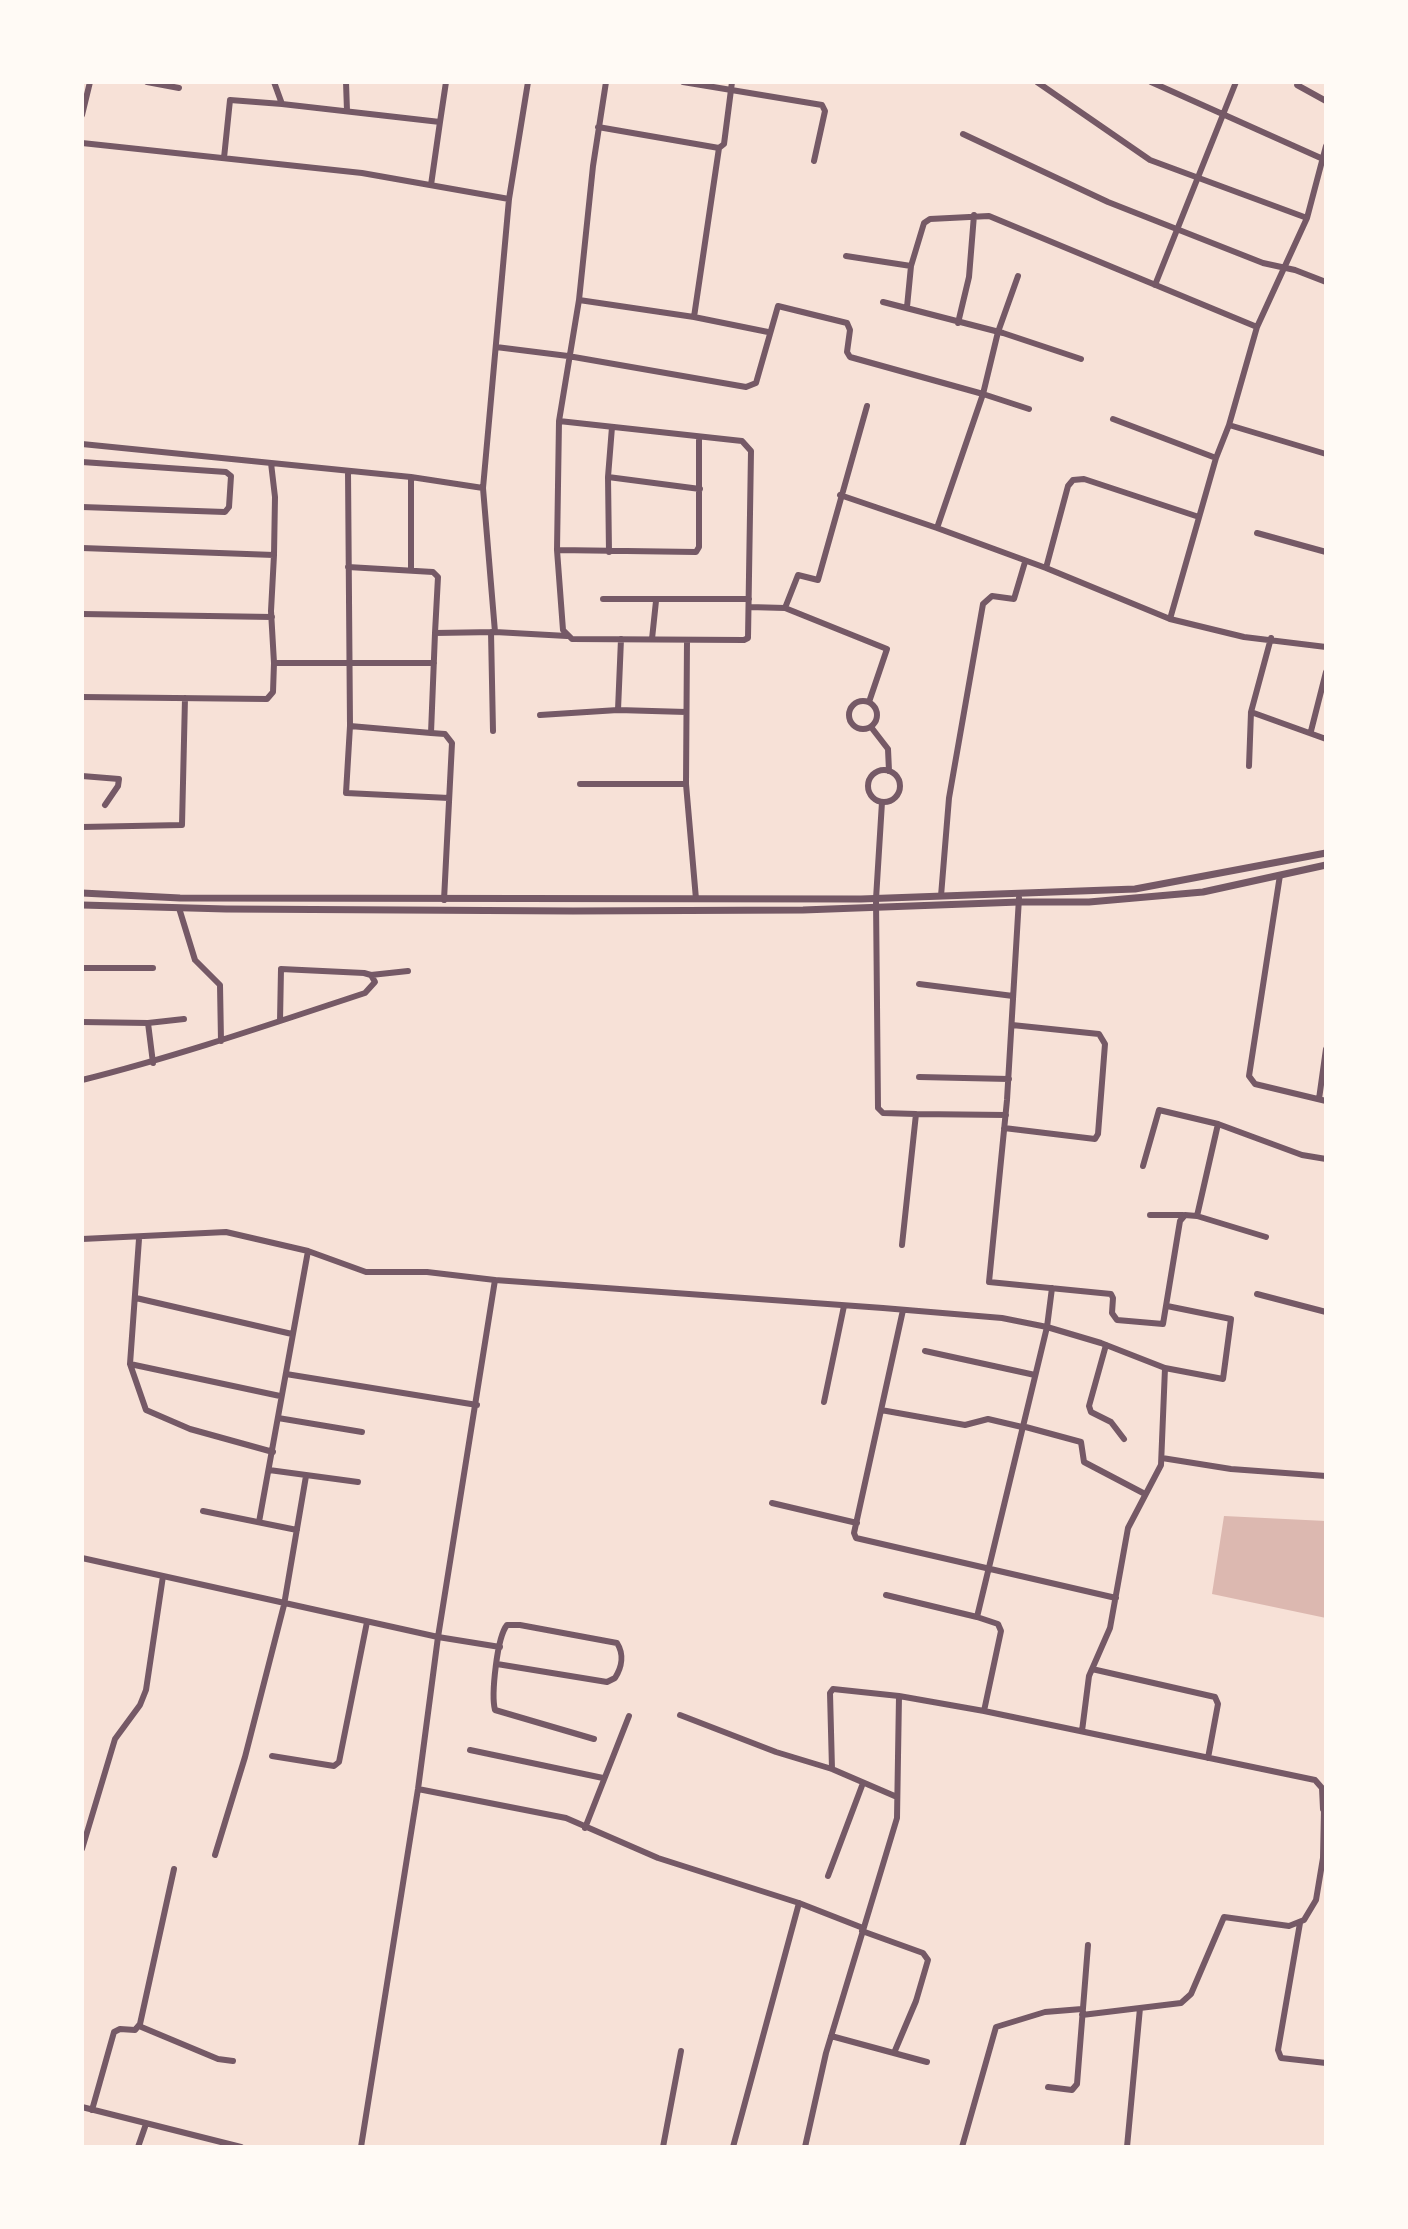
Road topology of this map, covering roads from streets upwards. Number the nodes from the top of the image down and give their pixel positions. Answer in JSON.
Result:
{"nodes":[{"id":1,"x":90,"y":82,"type":"edge"},
{"id":2,"x":147,"y":82,"type":"edge"},
{"id":3,"x":274,"y":82,"type":"edge"},
{"id":4,"x":346,"y":82,"type":"edge"},
{"id":5,"x":446,"y":82,"type":"edge"},
{"id":6,"x":528,"y":82,"type":"edge"},
{"id":7,"x":606,"y":82,"type":"edge"},
{"id":8,"x":683,"y":82,"type":"edge"},
{"id":9,"x":1037,"y":82,"type":"edge"},
{"id":10,"x":1151,"y":82,"type":"edge"},
{"id":11,"x":1236,"y":82,"type":"edge"},
{"id":12,"x":1289,"y":82,"type":"edge"},
{"id":13,"x":1298,"y":84,"type":"edge"},
{"id":14,"x":732,"y":86,"type":"edge"},
{"id":15,"x":179,"y":88,"type":"dead end"},
{"id":16,"x":1326,"y":101,"type":"edge"},
{"id":17,"x":282,"y":104,"type":"junction"},
{"id":18,"x":347,"y":111,"type":"junction"},
{"id":19,"x":1224,"y":114,"type":"junction"},
{"id":20,"x":82,"y":115,"type":"edge"},
{"id":21,"x":440,"y":122,"type":"junction"},
{"id":22,"x":598,"y":127,"type":"junction"},
{"id":23,"x":963,"y":134,"type":"dead end"},
{"id":24,"x":82,"y":143,"type":"edge"},
{"id":25,"x":1326,"y":146,"type":"edge"},
{"id":26,"x":719,"y":148,"type":"junction"},
{"id":27,"x":224,"y":158,"type":"junction"},
{"id":28,"x":1323,"y":159,"type":"junction"},
{"id":29,"x":814,"y":161,"type":"dead end"},
{"id":30,"x":1198,"y":179,"type":"junction"},
{"id":31,"x":431,"y":185,"type":"junction"},
{"id":32,"x":1317,"y":187,"type":"junction"},
{"id":33,"x":1326,"y":189,"type":"edge"},
{"id":34,"x":509,"y":198,"type":"junction"},
{"id":35,"x":974,"y":215,"type":"junction"},
{"id":36,"x":1307,"y":218,"type":"junction"},
{"id":37,"x":1176,"y":229,"type":"junction"},
{"id":38,"x":846,"y":256,"type":"dead end"},
{"id":39,"x":911,"y":266,"type":"junction"},
{"id":40,"x":1283,"y":267,"type":"junction"},
{"id":41,"x":1018,"y":276,"type":"dead end"},
{"id":42,"x":1326,"y":282,"type":"edge"},
{"id":43,"x":1155,"y":285,"type":"junction"},
{"id":44,"x":579,"y":300,"type":"junction"},
{"id":45,"x":883,"y":302,"type":"dead end"},
{"id":46,"x":907,"y":307,"type":"junction"},
{"id":47,"x":694,"y":317,"type":"junction"},
{"id":48,"x":958,"y":323,"type":"junction"},
{"id":49,"x":1257,"y":327,"type":"junction"},
{"id":50,"x":768,"y":332,"type":"junction"},
{"id":51,"x":998,"y":332,"type":"junction"},
{"id":52,"x":496,"y":348,"type":"junction"},
{"id":53,"x":568,"y":356,"type":"junction"},
{"id":54,"x":1080,"y":359,"type":"dead end"},
{"id":55,"x":983,"y":394,"type":"junction"},
{"id":56,"x":867,"y":406,"type":"dead end"},
{"id":57,"x":1029,"y":409,"type":"dead end"},
{"id":58,"x":1113,"y":419,"type":"dead end"},
{"id":59,"x":559,"y":421,"type":"junction"},
{"id":60,"x":1229,"y":425,"type":"junction"},
{"id":61,"x":612,"y":427,"type":"junction"},
{"id":62,"x":699,"y":437,"type":"junction"},
{"id":63,"x":82,"y":444,"type":"edge"},
{"id":64,"x":1326,"y":454,"type":"edge"},
{"id":65,"x":1216,"y":458,"type":"junction"},
{"id":66,"x":82,"y":462,"type":"edge"},
{"id":67,"x":271,"y":463,"type":"junction"},
{"id":68,"x":348,"y":471,"type":"junction"},
{"id":69,"x":411,"y":477,"type":"junction"},
{"id":70,"x":608,"y":477,"type":"junction"},
{"id":71,"x":483,"y":488,"type":"junction"},
{"id":72,"x":700,"y":489,"type":"junction"},
{"id":73,"x":840,"y":495,"type":"junction"},
{"id":74,"x":82,"y":507,"type":"edge"},
{"id":75,"x":1199,"y":517,"type":"junction"},
{"id":76,"x":937,"y":528,"type":"junction"},
{"id":77,"x":1257,"y":533,"type":"dead end"},
{"id":78,"x":82,"y":548,"type":"edge"},
{"id":79,"x":557,"y":550,"type":"junction"},
{"id":80,"x":609,"y":552,"type":"junction"},
{"id":81,"x":1326,"y":552,"type":"edge"},
{"id":82,"x":274,"y":555,"type":"junction"},
{"id":83,"x":1025,"y":562,"type":"junction"},
{"id":84,"x":348,"y":567,"type":"junction"},
{"id":85,"x":1046,"y":568,"type":"junction"},
{"id":86,"x":411,"y":570,"type":"junction"},
{"id":87,"x":603,"y":599,"type":"dead end"},
{"id":88,"x":656,"y":601,"type":"junction"},
{"id":89,"x":749,"y":603,"type":"junction"},
{"id":90,"x":785,"y":608,"type":"junction"},
{"id":91,"x":82,"y":614,"type":"edge"},
{"id":92,"x":272,"y":617,"type":"junction"},
{"id":93,"x":1170,"y":619,"type":"junction"},
{"id":94,"x":493,"y":632,"type":"junction"},
{"id":95,"x":435,"y":633,"type":"junction"},
{"id":96,"x":567,"y":636,"type":"junction"},
{"id":97,"x":1271,"y":638,"type":"junction"},
{"id":98,"x":621,"y":639,"type":"junction"},
{"id":99,"x":652,"y":639,"type":"junction"},
{"id":100,"x":687,"y":640,"type":"junction"},
{"id":101,"x":1326,"y":647,"type":"edge"},
{"id":102,"x":348,"y":662,"type":"junction"},
{"id":103,"x":274,"y":663,"type":"junction"},
{"id":104,"x":434,"y":663,"type":"junction"},
{"id":105,"x":1326,"y":672,"type":"edge"},
{"id":106,"x":82,"y":697,"type":"edge"},
{"id":107,"x":185,"y":698,"type":"junction"},
{"id":108,"x":869,"y":702,"type":"junction"},
{"id":109,"x":618,"y":710,"type":"junction"},
{"id":110,"x":686,"y":712,"type":"junction"},
{"id":111,"x":1251,"y":712,"type":"junction"},
{"id":112,"x":540,"y":715,"type":"dead end"},
{"id":113,"x":350,"y":726,"type":"junction"},
{"id":114,"x":871,"y":727,"type":"junction"},
{"id":115,"x":493,"y":731,"type":"dead end"},
{"id":116,"x":1311,"y":731,"type":"junction"},
{"id":117,"x":431,"y":733,"type":"junction"},
{"id":118,"x":1326,"y":739,"type":"edge"},
{"id":119,"x":1249,"y":766,"type":"dead end"},
{"id":120,"x":889,"y":771,"type":"junction"},
{"id":121,"x":82,"y":776,"type":"edge"},
{"id":122,"x":580,"y":784,"type":"dead end"},
{"id":123,"x":686,"y":784,"type":"junction"},
{"id":124,"x":449,"y":798,"type":"junction"},
{"id":125,"x":882,"y":802,"type":"junction"},
{"id":126,"x":105,"y":805,"type":"dead end"},
{"id":127,"x":82,"y":827,"type":"edge"},
{"id":128,"x":1326,"y":853,"type":"edge"},
{"id":129,"x":1326,"y":865,"type":"edge"},
{"id":130,"x":1280,"y":875,"type":"junction"},
{"id":131,"x":1020,"y":892,"type":"junction"},
{"id":132,"x":82,"y":893,"type":"edge"},
{"id":133,"x":941,"y":896,"type":"junction"},
{"id":134,"x":696,"y":899,"type":"junction"},
{"id":135,"x":876,"y":899,"type":"junction"},
{"id":136,"x":444,"y":900,"type":"junction"},
{"id":137,"x":1019,"y":902,"type":"junction"},
{"id":138,"x":82,"y":905,"type":"edge"},
{"id":139,"x":179,"y":908,"type":"junction"},
{"id":140,"x":876,"y":908,"type":"junction"},
{"id":141,"x":82,"y":968,"type":"edge"},
{"id":142,"x":153,"y":968,"type":"dead end"},
{"id":143,"x":408,"y":971,"type":"dead end"},
{"id":144,"x":371,"y":975,"type":"junction"},
{"id":145,"x":919,"y":984,"type":"dead end"},
{"id":146,"x":1013,"y":996,"type":"junction"},
{"id":147,"x":184,"y":1018,"type":"dead end"},
{"id":148,"x":280,"y":1021,"type":"junction"},
{"id":149,"x":82,"y":1022,"type":"edge"},
{"id":150,"x":148,"y":1023,"type":"junction"},
{"id":151,"x":1012,"y":1025,"type":"junction"},
{"id":152,"x":221,"y":1041,"type":"junction"},
{"id":153,"x":1326,"y":1049,"type":"edge"},
{"id":154,"x":153,"y":1063,"type":"junction"},
{"id":155,"x":919,"y":1077,"type":"dead end"},
{"id":156,"x":82,"y":1080,"type":"edge"},
{"id":157,"x":1009,"y":1080,"type":"junction"},
{"id":158,"x":1322,"y":1100,"type":"edge"},
{"id":159,"x":916,"y":1114,"type":"junction"},
{"id":160,"x":1006,"y":1115,"type":"junction"},
{"id":161,"x":1218,"y":1124,"type":"junction"},
{"id":162,"x":1004,"y":1128,"type":"junction"},
{"id":163,"x":1326,"y":1159,"type":"edge"},
{"id":164,"x":1143,"y":1166,"type":"dead end"},
{"id":165,"x":1150,"y":1215,"type":"dead end"},
{"id":166,"x":1185,"y":1215,"type":"junction"},
{"id":167,"x":1197,"y":1216,"type":"junction"},
{"id":168,"x":1266,"y":1237,"type":"dead end"},
{"id":169,"x":82,"y":1239,"type":"edge"},
{"id":170,"x":139,"y":1239,"type":"junction"},
{"id":171,"x":902,"y":1245,"type":"dead end"},
{"id":172,"x":308,"y":1251,"type":"junction"},
{"id":173,"x":495,"y":1280,"type":"junction"},
{"id":174,"x":1052,"y":1288,"type":"junction"},
{"id":175,"x":1257,"y":1294,"type":"dead end"},
{"id":176,"x":136,"y":1298,"type":"junction"},
{"id":177,"x":844,"y":1306,"type":"junction"},
{"id":178,"x":1167,"y":1306,"type":"junction"},
{"id":179,"x":903,"y":1310,"type":"junction"},
{"id":180,"x":1326,"y":1312,"type":"edge"},
{"id":181,"x":1047,"y":1327,"type":"junction"},
{"id":182,"x":292,"y":1334,"type":"junction"},
{"id":183,"x":1106,"y":1345,"type":"junction"},
{"id":184,"x":925,"y":1352,"type":"dead end"},
{"id":185,"x":130,"y":1364,"type":"junction"},
{"id":186,"x":1165,"y":1368,"type":"junction"},
{"id":187,"x":286,"y":1374,"type":"junction"},
{"id":188,"x":1035,"y":1376,"type":"junction"},
{"id":189,"x":280,"y":1396,"type":"junction"},
{"id":190,"x":824,"y":1402,"type":"dead end"},
{"id":191,"x":477,"y":1405,"type":"junction"},
{"id":192,"x":881,"y":1410,"type":"junction"},
{"id":193,"x":278,"y":1418,"type":"junction"},
{"id":194,"x":1022,"y":1427,"type":"junction"},
{"id":195,"x":362,"y":1432,"type":"dead end"},
{"id":196,"x":1124,"y":1439,"type":"dead end"},
{"id":197,"x":273,"y":1452,"type":"junction"},
{"id":198,"x":1162,"y":1458,"type":"junction"},
{"id":199,"x":269,"y":1470,"type":"junction"},
{"id":200,"x":306,"y":1476,"type":"junction"},
{"id":201,"x":1326,"y":1476,"type":"edge"},
{"id":202,"x":358,"y":1482,"type":"dead end"},
{"id":203,"x":1145,"y":1494,"type":"junction"},
{"id":204,"x":772,"y":1503,"type":"dead end"},
{"id":205,"x":203,"y":1511,"type":"dead end"},
{"id":206,"x":259,"y":1522,"type":"junction"},
{"id":207,"x":857,"y":1523,"type":"junction"},
{"id":208,"x":297,"y":1530,"type":"junction"},
{"id":209,"x":82,"y":1558,"type":"edge"},
{"id":210,"x":989,"y":1566,"type":"junction"},
{"id":211,"x":163,"y":1576,"type":"junction"},
{"id":212,"x":886,"y":1595,"type":"dead end"},
{"id":213,"x":1116,"y":1598,"type":"junction"},
{"id":214,"x":284,"y":1605,"type":"junction"},
{"id":215,"x":977,"y":1618,"type":"junction"},
{"id":216,"x":367,"y":1622,"type":"junction"},
{"id":217,"x":438,"y":1637,"type":"junction"},
{"id":218,"x":500,"y":1647,"type":"junction"},
{"id":219,"x":497,"y":1664,"type":"junction"},
{"id":220,"x":1092,"y":1670,"type":"junction"},
{"id":221,"x":899,"y":1696,"type":"junction"},
{"id":222,"x":984,"y":1711,"type":"junction"},
{"id":223,"x":680,"y":1715,"type":"dead end"},
{"id":224,"x":629,"y":1716,"type":"dead end"},
{"id":225,"x":1082,"y":1731,"type":"junction"},
{"id":226,"x":594,"y":1739,"type":"dead end"},
{"id":227,"x":470,"y":1750,"type":"dead end"},
{"id":228,"x":272,"y":1756,"type":"dead end"},
{"id":229,"x":1208,"y":1758,"type":"junction"},
{"id":230,"x":832,"y":1769,"type":"junction"},
{"id":231,"x":603,"y":1779,"type":"junction"},
{"id":232,"x":863,"y":1783,"type":"junction"},
{"id":233,"x":418,"y":1789,"type":"junction"},
{"id":234,"x":897,"y":1797,"type":"junction"},
{"id":235,"x":1324,"y":1809,"type":"edge"},
{"id":236,"x":585,"y":1828,"type":"junction"},
{"id":237,"x":82,"y":1849,"type":"edge"},
{"id":238,"x":215,"y":1855,"type":"dead end"},
{"id":239,"x":174,"y":1869,"type":"dead end"},
{"id":240,"x":828,"y":1877,"type":"dead end"},
{"id":241,"x":799,"y":1903,"type":"junction"},
{"id":242,"x":1300,"y":1923,"type":"junction"},
{"id":243,"x":862,"y":1929,"type":"junction"},
{"id":244,"x":1088,"y":1945,"type":"dead end"},
{"id":245,"x":1140,"y":2008,"type":"junction"},
{"id":246,"x":1082,"y":2012,"type":"junction"},
{"id":247,"x":139,"y":2026,"type":"junction"},
{"id":248,"x":831,"y":2036,"type":"junction"},
{"id":249,"x":681,"y":2051,"type":"dead end"},
{"id":250,"x":894,"y":2053,"type":"junction"},
{"id":251,"x":233,"y":2061,"type":"dead end"},
{"id":252,"x":927,"y":2062,"type":"dead end"},
{"id":253,"x":1326,"y":2063,"type":"edge"},
{"id":254,"x":1048,"y":2087,"type":"dead end"},
{"id":255,"x":82,"y":2108,"type":"edge"},
{"id":256,"x":92,"y":2110,"type":"junction"},
{"id":257,"x":146,"y":2124,"type":"junction"},
{"id":258,"x":138,"y":2147,"type":"edge"},
{"id":259,"x":241,"y":2147,"type":"edge"},
{"id":260,"x":361,"y":2147,"type":"edge"},
{"id":261,"x":663,"y":2147,"type":"edge"},
{"id":262,"x":733,"y":2147,"type":"edge"},
{"id":263,"x":805,"y":2147,"type":"edge"},
{"id":264,"x":962,"y":2147,"type":"edge"},
{"id":265,"x":1127,"y":2147,"type":"edge"}],
"edges":[{"from":1,"to":20,"type":"street"},
{"from":2,"to":15,"type":"street"},
{"from":3,"to":17,"type":"street"},
{"from":4,"to":18,"type":"street"},
{"from":5,"to":21,"type":"street"},
{"from":6,"to":34,"type":"street"},
{"from":7,"to":22,"type":"street"},
{"from":8,"to":14,"type":"street"},
{"from":9,"to":30,"type":"street"},
{"from":10,"to":19,"type":"street"},
{"from":11,"to":19,"type":"street"},
{"from":12,"to":13,"type":"street"},
{"from":13,"to":16,"type":"street"},
{"from":14,"to":26,"type":"street"},
{"from":14,"to":29,"type":"street"},
{"from":17,"to":18,"type":"street"},
{"from":17,"to":27,"type":"street"},
{"from":18,"to":21,"type":"street"},
{"from":19,"to":28,"type":"street"},
{"from":19,"to":30,"type":"street"},
{"from":21,"to":31,"type":"street"},
{"from":22,"to":26,"type":"street"},
{"from":22,"to":44,"type":"street"},
{"from":23,"to":37,"type":"street"},
{"from":24,"to":27,"type":"street"},
{"from":25,"to":28,"type":"street"},
{"from":26,"to":47,"type":"street"},
{"from":27,"to":31,"type":"street"},
{"from":28,"to":32,"type":"street"},
{"from":30,"to":36,"type":"street"},
{"from":30,"to":37,"type":"street"},
{"from":31,"to":34,"type":"street"},
{"from":32,"to":33,"type":"street"},
{"from":32,"to":36,"type":"street"},
{"from":34,"to":52,"type":"street"},
{"from":35,"to":39,"type":"street"},
{"from":35,"to":43,"type":"street"},
{"from":35,"to":48,"type":"street"},
{"from":36,"to":40,"type":"street"},
{"from":37,"to":40,"type":"street"},
{"from":37,"to":43,"type":"street"},
{"from":38,"to":39,"type":"street"},
{"from":39,"to":46,"type":"street"},
{"from":40,"to":42,"type":"street"},
{"from":40,"to":49,"type":"street"},
{"from":41,"to":51,"type":"street"},
{"from":43,"to":49,"type":"street"},
{"from":44,"to":47,"type":"street"},
{"from":44,"to":53,"type":"street"},
{"from":45,"to":46,"type":"street"},
{"from":46,"to":48,"type":"street"},
{"from":47,"to":50,"type":"street"},
{"from":48,"to":51,"type":"street"},
{"from":49,"to":60,"type":"street"},
{"from":50,"to":53,"type":"street"},
{"from":50,"to":55,"type":"street"},
{"from":51,"to":54,"type":"street"},
{"from":51,"to":55,"type":"street"},
{"from":52,"to":53,"type":"street"},
{"from":52,"to":71,"type":"street"},
{"from":53,"to":59,"type":"street"},
{"from":55,"to":57,"type":"street"},
{"from":55,"to":76,"type":"street"},
{"from":56,"to":73,"type":"street"},
{"from":58,"to":65,"type":"street"},
{"from":59,"to":61,"type":"street"},
{"from":59,"to":79,"type":"street"},
{"from":60,"to":64,"type":"street"},
{"from":60,"to":65,"type":"street"},
{"from":61,"to":62,"type":"street"},
{"from":61,"to":70,"type":"street"},
{"from":62,"to":72,"type":"street"},
{"from":62,"to":89,"type":"street"},
{"from":63,"to":67,"type":"street"},
{"from":65,"to":75,"type":"street"},
{"from":66,"to":74,"type":"street"},
{"from":67,"to":68,"type":"street"},
{"from":67,"to":82,"type":"street"},
{"from":68,"to":69,"type":"street"},
{"from":68,"to":84,"type":"street"},
{"from":69,"to":71,"type":"street"},
{"from":69,"to":86,"type":"street"},
{"from":70,"to":72,"type":"street"},
{"from":70,"to":80,"type":"street"},
{"from":71,"to":94,"type":"street"},
{"from":72,"to":80,"type":"street"},
{"from":73,"to":76,"type":"street"},
{"from":73,"to":90,"type":"street"},
{"from":75,"to":85,"type":"street"},
{"from":75,"to":93,"type":"street"},
{"from":76,"to":83,"type":"street"},
{"from":77,"to":81,"type":"street"},
{"from":78,"to":82,"type":"street"},
{"from":79,"to":80,"type":"street"},
{"from":79,"to":96,"type":"street"},
{"from":82,"to":92,"type":"street"},
{"from":83,"to":85,"type":"street"},
{"from":83,"to":133,"type":"street"},
{"from":84,"to":86,"type":"street"},
{"from":84,"to":102,"type":"street"},
{"from":85,"to":93,"type":"street"},
{"from":86,"to":95,"type":"street"},
{"from":87,"to":88,"type":"street"},
{"from":88,"to":89,"type":"street"},
{"from":88,"to":99,"type":"street"},
{"from":89,"to":90,"type":"street"},
{"from":89,"to":100,"type":"street"},
{"from":90,"to":108,"type":"street"},
{"from":91,"to":92,"type":"street"},
{"from":92,"to":103,"type":"street"},
{"from":93,"to":97,"type":"street"},
{"from":94,"to":95,"type":"street"},
{"from":94,"to":96,"type":"street"},
{"from":94,"to":115,"type":"street"},
{"from":95,"to":104,"type":"street"},
{"from":96,"to":98,"type":"street"},
{"from":97,"to":101,"type":"street"},
{"from":97,"to":111,"type":"street"},
{"from":98,"to":99,"type":"street"},
{"from":98,"to":109,"type":"street"},
{"from":99,"to":100,"type":"street"},
{"from":100,"to":110,"type":"street"},
{"from":102,"to":103,"type":"street"},
{"from":102,"to":104,"type":"street"},
{"from":102,"to":113,"type":"street"},
{"from":103,"to":107,"type":"street"},
{"from":104,"to":117,"type":"street"},
{"from":105,"to":116,"type":"street"},
{"from":106,"to":107,"type":"street"},
{"from":107,"to":127,"type":"street"},
{"from":108,"to":114,"type":"street"},
{"from":108,"to":114,"type":"street"},
{"from":109,"to":110,"type":"street"},
{"from":109,"to":112,"type":"street"},
{"from":110,"to":123,"type":"street"},
{"from":111,"to":116,"type":"street"},
{"from":111,"to":119,"type":"street"},
{"from":113,"to":117,"type":"street"},
{"from":113,"to":124,"type":"street"},
{"from":114,"to":120,"type":"street"},
{"from":116,"to":118,"type":"street"},
{"from":117,"to":124,"type":"street"},
{"from":120,"to":125,"type":"street"},
{"from":120,"to":125,"type":"street"},
{"from":121,"to":126,"type":"street"},
{"from":122,"to":123,"type":"street"},
{"from":123,"to":134,"type":"street"},
{"from":124,"to":136,"type":"street"},
{"from":125,"to":135,"type":"street"},
{"from":128,"to":131,"type":"street"},
{"from":129,"to":130,"type":"street"},
{"from":130,"to":137,"type":"street"},
{"from":130,"to":158,"type":"street"},
{"from":131,"to":133,"type":"street"},
{"from":131,"to":137,"type":"street"},
{"from":132,"to":136,"type":"street"},
{"from":133,"to":135,"type":"street"},
{"from":134,"to":135,"type":"street"},
{"from":134,"to":136,"type":"street"},
{"from":135,"to":140,"type":"street"},
{"from":137,"to":140,"type":"street"},
{"from":137,"to":146,"type":"street"},
{"from":138,"to":139,"type":"street"},
{"from":139,"to":140,"type":"street"},
{"from":139,"to":152,"type":"street"},
{"from":140,"to":159,"type":"street"},
{"from":141,"to":142,"type":"street"},
{"from":143,"to":144,"type":"street"},
{"from":144,"to":148,"type":"street"},
{"from":144,"to":148,"type":"street"},
{"from":145,"to":146,"type":"street"},
{"from":146,"to":151,"type":"street"},
{"from":147,"to":150,"type":"street"},
{"from":148,"to":152,"type":"street"},
{"from":149,"to":150,"type":"street"},
{"from":150,"to":154,"type":"street"},
{"from":151,"to":157,"type":"street"},
{"from":151,"to":162,"type":"street"},
{"from":152,"to":154,"type":"street"},
{"from":153,"to":158,"type":"street"},
{"from":154,"to":156,"type":"street"},
{"from":155,"to":157,"type":"street"},
{"from":157,"to":160,"type":"street"},
{"from":159,"to":160,"type":"street"},
{"from":159,"to":171,"type":"street"},
{"from":160,"to":162,"type":"street"},
{"from":161,"to":163,"type":"street"},
{"from":161,"to":164,"type":"street"},
{"from":161,"to":167,"type":"street"},
{"from":162,"to":174,"type":"street"},
{"from":165,"to":166,"type":"street"},
{"from":166,"to":167,"type":"street"},
{"from":166,"to":178,"type":"street"},
{"from":167,"to":168,"type":"street"},
{"from":169,"to":170,"type":"street"},
{"from":170,"to":172,"type":"street"},
{"from":170,"to":176,"type":"street"},
{"from":172,"to":173,"type":"street"},
{"from":172,"to":182,"type":"street"},
{"from":173,"to":177,"type":"street"},
{"from":173,"to":191,"type":"street"},
{"from":174,"to":178,"type":"street"},
{"from":174,"to":181,"type":"street"},
{"from":175,"to":180,"type":"street"},
{"from":176,"to":182,"type":"street"},
{"from":176,"to":185,"type":"street"},
{"from":177,"to":179,"type":"street"},
{"from":177,"to":190,"type":"street"},
{"from":178,"to":186,"type":"street"},
{"from":179,"to":181,"type":"street"},
{"from":179,"to":192,"type":"street"},
{"from":181,"to":183,"type":"street"},
{"from":181,"to":188,"type":"street"},
{"from":182,"to":187,"type":"street"},
{"from":183,"to":186,"type":"street"},
{"from":183,"to":196,"type":"street"},
{"from":184,"to":188,"type":"street"},
{"from":185,"to":189,"type":"street"},
{"from":185,"to":197,"type":"street"},
{"from":186,"to":198,"type":"street"},
{"from":187,"to":189,"type":"street"},
{"from":187,"to":191,"type":"street"},
{"from":188,"to":194,"type":"street"},
{"from":189,"to":193,"type":"street"},
{"from":191,"to":217,"type":"street"},
{"from":192,"to":194,"type":"street"},
{"from":192,"to":207,"type":"street"},
{"from":193,"to":195,"type":"street"},
{"from":193,"to":197,"type":"street"},
{"from":194,"to":203,"type":"street"},
{"from":194,"to":210,"type":"street"},
{"from":197,"to":199,"type":"street"},
{"from":198,"to":201,"type":"street"},
{"from":198,"to":203,"type":"street"},
{"from":199,"to":200,"type":"street"},
{"from":199,"to":206,"type":"street"},
{"from":200,"to":202,"type":"street"},
{"from":200,"to":208,"type":"street"},
{"from":203,"to":213,"type":"street"},
{"from":204,"to":207,"type":"street"},
{"from":205,"to":206,"type":"street"},
{"from":206,"to":208,"type":"street"},
{"from":207,"to":210,"type":"street"},
{"from":208,"to":214,"type":"street"},
{"from":209,"to":211,"type":"street"},
{"from":210,"to":213,"type":"street"},
{"from":210,"to":215,"type":"street"},
{"from":211,"to":214,"type":"street"},
{"from":211,"to":237,"type":"street"},
{"from":212,"to":215,"type":"street"},
{"from":213,"to":220,"type":"street"},
{"from":214,"to":216,"type":"street"},
{"from":214,"to":238,"type":"street"},
{"from":215,"to":222,"type":"street"},
{"from":216,"to":217,"type":"street"},
{"from":216,"to":228,"type":"street"},
{"from":217,"to":218,"type":"street"},
{"from":217,"to":233,"type":"street"},
{"from":218,"to":219,"type":"street"},
{"from":218,"to":219,"type":"street"},
{"from":219,"to":226,"type":"street"},
{"from":220,"to":225,"type":"street"},
{"from":220,"to":229,"type":"street"},
{"from":221,"to":222,"type":"street"},
{"from":221,"to":230,"type":"street"},
{"from":221,"to":234,"type":"street"},
{"from":222,"to":225,"type":"street"},
{"from":223,"to":230,"type":"street"},
{"from":224,"to":231,"type":"street"},
{"from":225,"to":229,"type":"street"},
{"from":227,"to":231,"type":"street"},
{"from":229,"to":235,"type":"street"},
{"from":230,"to":232,"type":"street"},
{"from":231,"to":236,"type":"street"},
{"from":232,"to":234,"type":"street"},
{"from":232,"to":240,"type":"street"},
{"from":233,"to":236,"type":"street"},
{"from":233,"to":260,"type":"street"},
{"from":234,"to":243,"type":"street"},
{"from":235,"to":242,"type":"street"},
{"from":236,"to":241,"type":"street"},
{"from":239,"to":247,"type":"street"},
{"from":241,"to":243,"type":"street"},
{"from":241,"to":262,"type":"street"},
{"from":242,"to":245,"type":"street"},
{"from":242,"to":253,"type":"street"},
{"from":243,"to":248,"type":"street"},
{"from":243,"to":250,"type":"street"},
{"from":244,"to":246,"type":"street"},
{"from":245,"to":246,"type":"street"},
{"from":245,"to":265,"type":"street"},
{"from":246,"to":254,"type":"street"},
{"from":246,"to":264,"type":"street"},
{"from":247,"to":251,"type":"street"},
{"from":247,"to":256,"type":"street"},
{"from":248,"to":250,"type":"street"},
{"from":248,"to":263,"type":"street"},
{"from":249,"to":261,"type":"street"},
{"from":250,"to":252,"type":"street"},
{"from":255,"to":256,"type":"street"},
{"from":256,"to":257,"type":"street"},
{"from":257,"to":258,"type":"street"},
{"from":257,"to":259,"type":"street"}]}
